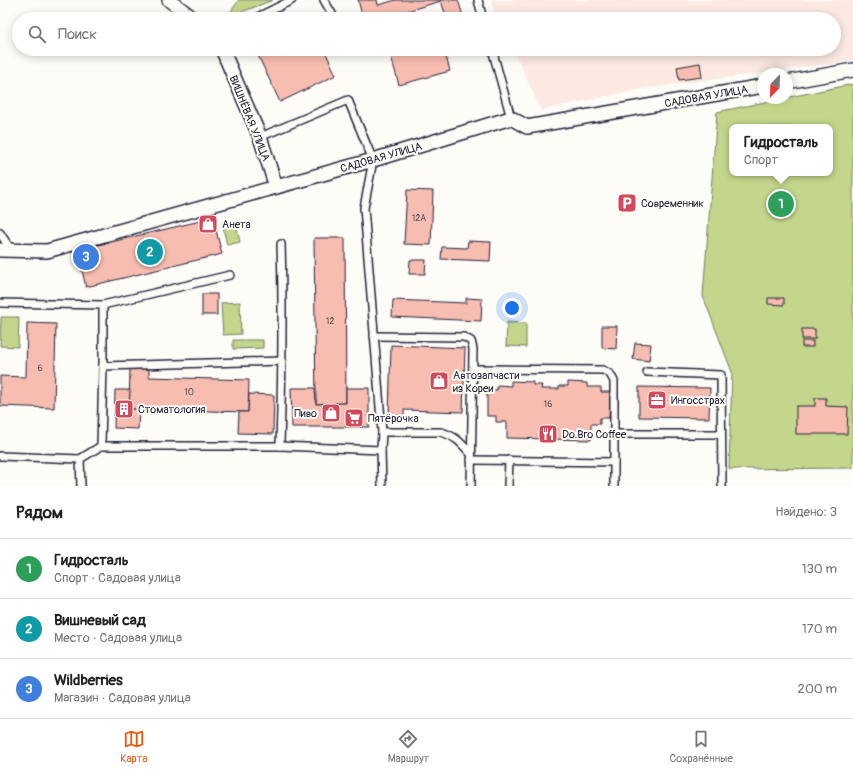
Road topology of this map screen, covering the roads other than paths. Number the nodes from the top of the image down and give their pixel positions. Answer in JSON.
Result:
{"nodes":[{"id":1,"x":169,"y":0,"type":"edge"},
{"id":2,"x":292,"y":0,"type":"edge"},
{"id":3,"x":324,"y":0,"type":"edge"},
{"id":4,"x":478,"y":0,"type":"edge"},
{"id":5,"x":185,"y":12,"type":"edge"},
{"id":6,"x":268,"y":12,"type":"edge"},
{"id":7,"x":331,"y":12,"type":"edge"},
{"id":8,"x":481,"y":12,"type":"edge"},
{"id":9,"x":225,"y":56,"type":"edge"},
{"id":10,"x":494,"y":56,"type":"edge"},
{"id":11,"x":853,"y":70,"type":"edge"},
{"id":12,"x":793,"y":81,"type":"edge"},
{"id":13,"x":757,"y":87,"type":"edge"},
{"id":14,"x":511,"y":118,"type":"junction"},
{"id":15,"x":260,"y":138,"type":"junction"},
{"id":16,"x":373,"y":160,"type":"junction"},
{"id":17,"x":276,"y":187,"type":"junction"},
{"id":18,"x":0,"y":233,"type":"edge"},
{"id":19,"x":281,"y":244,"type":"dead end"},
{"id":20,"x":5,"y":250,"type":"edge"},
{"id":21,"x":230,"y":275,"type":"dead end"},
{"id":22,"x":0,"y":303,"type":"edge"},
{"id":23,"x":102,"y":305,"type":"junction"},
{"id":24,"x":374,"y":336,"type":"junction"},
{"id":25,"x":282,"y":361,"type":"junction"},
{"id":26,"x":103,"y":366,"type":"junction"},
{"id":27,"x":473,"y":369,"type":"junction"},
{"id":28,"x":647,"y":372,"type":"dead end"},
{"id":29,"x":382,"y":432,"type":"junction"},
{"id":30,"x":614,"y":434,"type":"junction"},
{"id":31,"x":721,"y":434,"type":"junction"},
{"id":32,"x":100,"y":446,"type":"junction"},
{"id":33,"x":280,"y":446,"type":"junction"},
{"id":34,"x":381,"y":450,"type":"junction"},
{"id":35,"x":0,"y":456,"type":"edge"},
{"id":36,"x":471,"y":457,"type":"junction"},
{"id":37,"x":80,"y":459,"type":"junction"},
{"id":38,"x":509,"y":460,"type":"junction"},
{"id":39,"x":614,"y":462,"type":"junction"},
{"id":40,"x":81,"y":486,"type":"edge"},
{"id":41,"x":382,"y":486,"type":"edge"},
{"id":42,"x":471,"y":486,"type":"edge"},
{"id":43,"x":508,"y":486,"type":"edge"},
{"id":44,"x":614,"y":486,"type":"edge"},
{"id":45,"x":722,"y":486,"type":"edge"}],
"edges":[{"from":1,"to":5,"type":"street"},
{"from":2,"to":6,"type":"lane"},
{"from":3,"to":7,"type":"lane"},
{"from":4,"to":8,"type":"lane"},
{"from":9,"to":15,"type":"street","name":"ВИШНЁВАЯ УЛИЦА"},
{"from":10,"to":14,"type":"lane"},
{"from":11,"to":12,"type":"street"},
{"from":13,"to":14,"type":"street","name":"САДОВАЯ УЛИЦА"},
{"from":14,"to":16,"type":"street","name":"САДОВАЯ УЛИЦА"},
{"from":15,"to":16,"type":"lane"},
{"from":15,"to":17,"type":"street","name":"ВИШНЁВАЯ УЛИЦА"},
{"from":16,"to":17,"type":"street","name":"САДОВАЯ УЛИЦА"},
{"from":16,"to":24,"type":"lane"},
{"from":17,"to":20,"type":"street","name":"САДОВАЯ УЛИЦА"},
{"from":18,"to":20,"type":"lane"},
{"from":19,"to":25,"type":"lane"},
{"from":21,"to":23,"type":"lane"},
{"from":22,"to":23,"type":"lane"},
{"from":23,"to":26,"type":"lane"},
{"from":24,"to":27,"type":"lane"},
{"from":24,"to":29,"type":"lane"},
{"from":25,"to":26,"type":"lane"},
{"from":25,"to":33,"type":"lane"},
{"from":26,"to":32,"type":"lane"},
{"from":27,"to":30,"type":"lane"},
{"from":27,"to":36,"type":"lane"},
{"from":28,"to":31,"type":"lane"},
{"from":29,"to":34,"type":"lane"},
{"from":29,"to":36,"type":"lane"},
{"from":30,"to":31,"type":"lane"},
{"from":30,"to":39,"type":"lane"},
{"from":31,"to":45,"type":"lane"},
{"from":32,"to":33,"type":"lane"},
{"from":32,"to":37,"type":"lane"},
{"from":33,"to":34,"type":"lane"},
{"from":34,"to":41,"type":"lane"},
{"from":35,"to":37,"type":"lane"},
{"from":36,"to":38,"type":"lane"},
{"from":36,"to":42,"type":"lane"},
{"from":37,"to":40,"type":"lane"},
{"from":38,"to":39,"type":"lane"},
{"from":38,"to":43,"type":"lane"},
{"from":39,"to":44,"type":"lane"}]}
